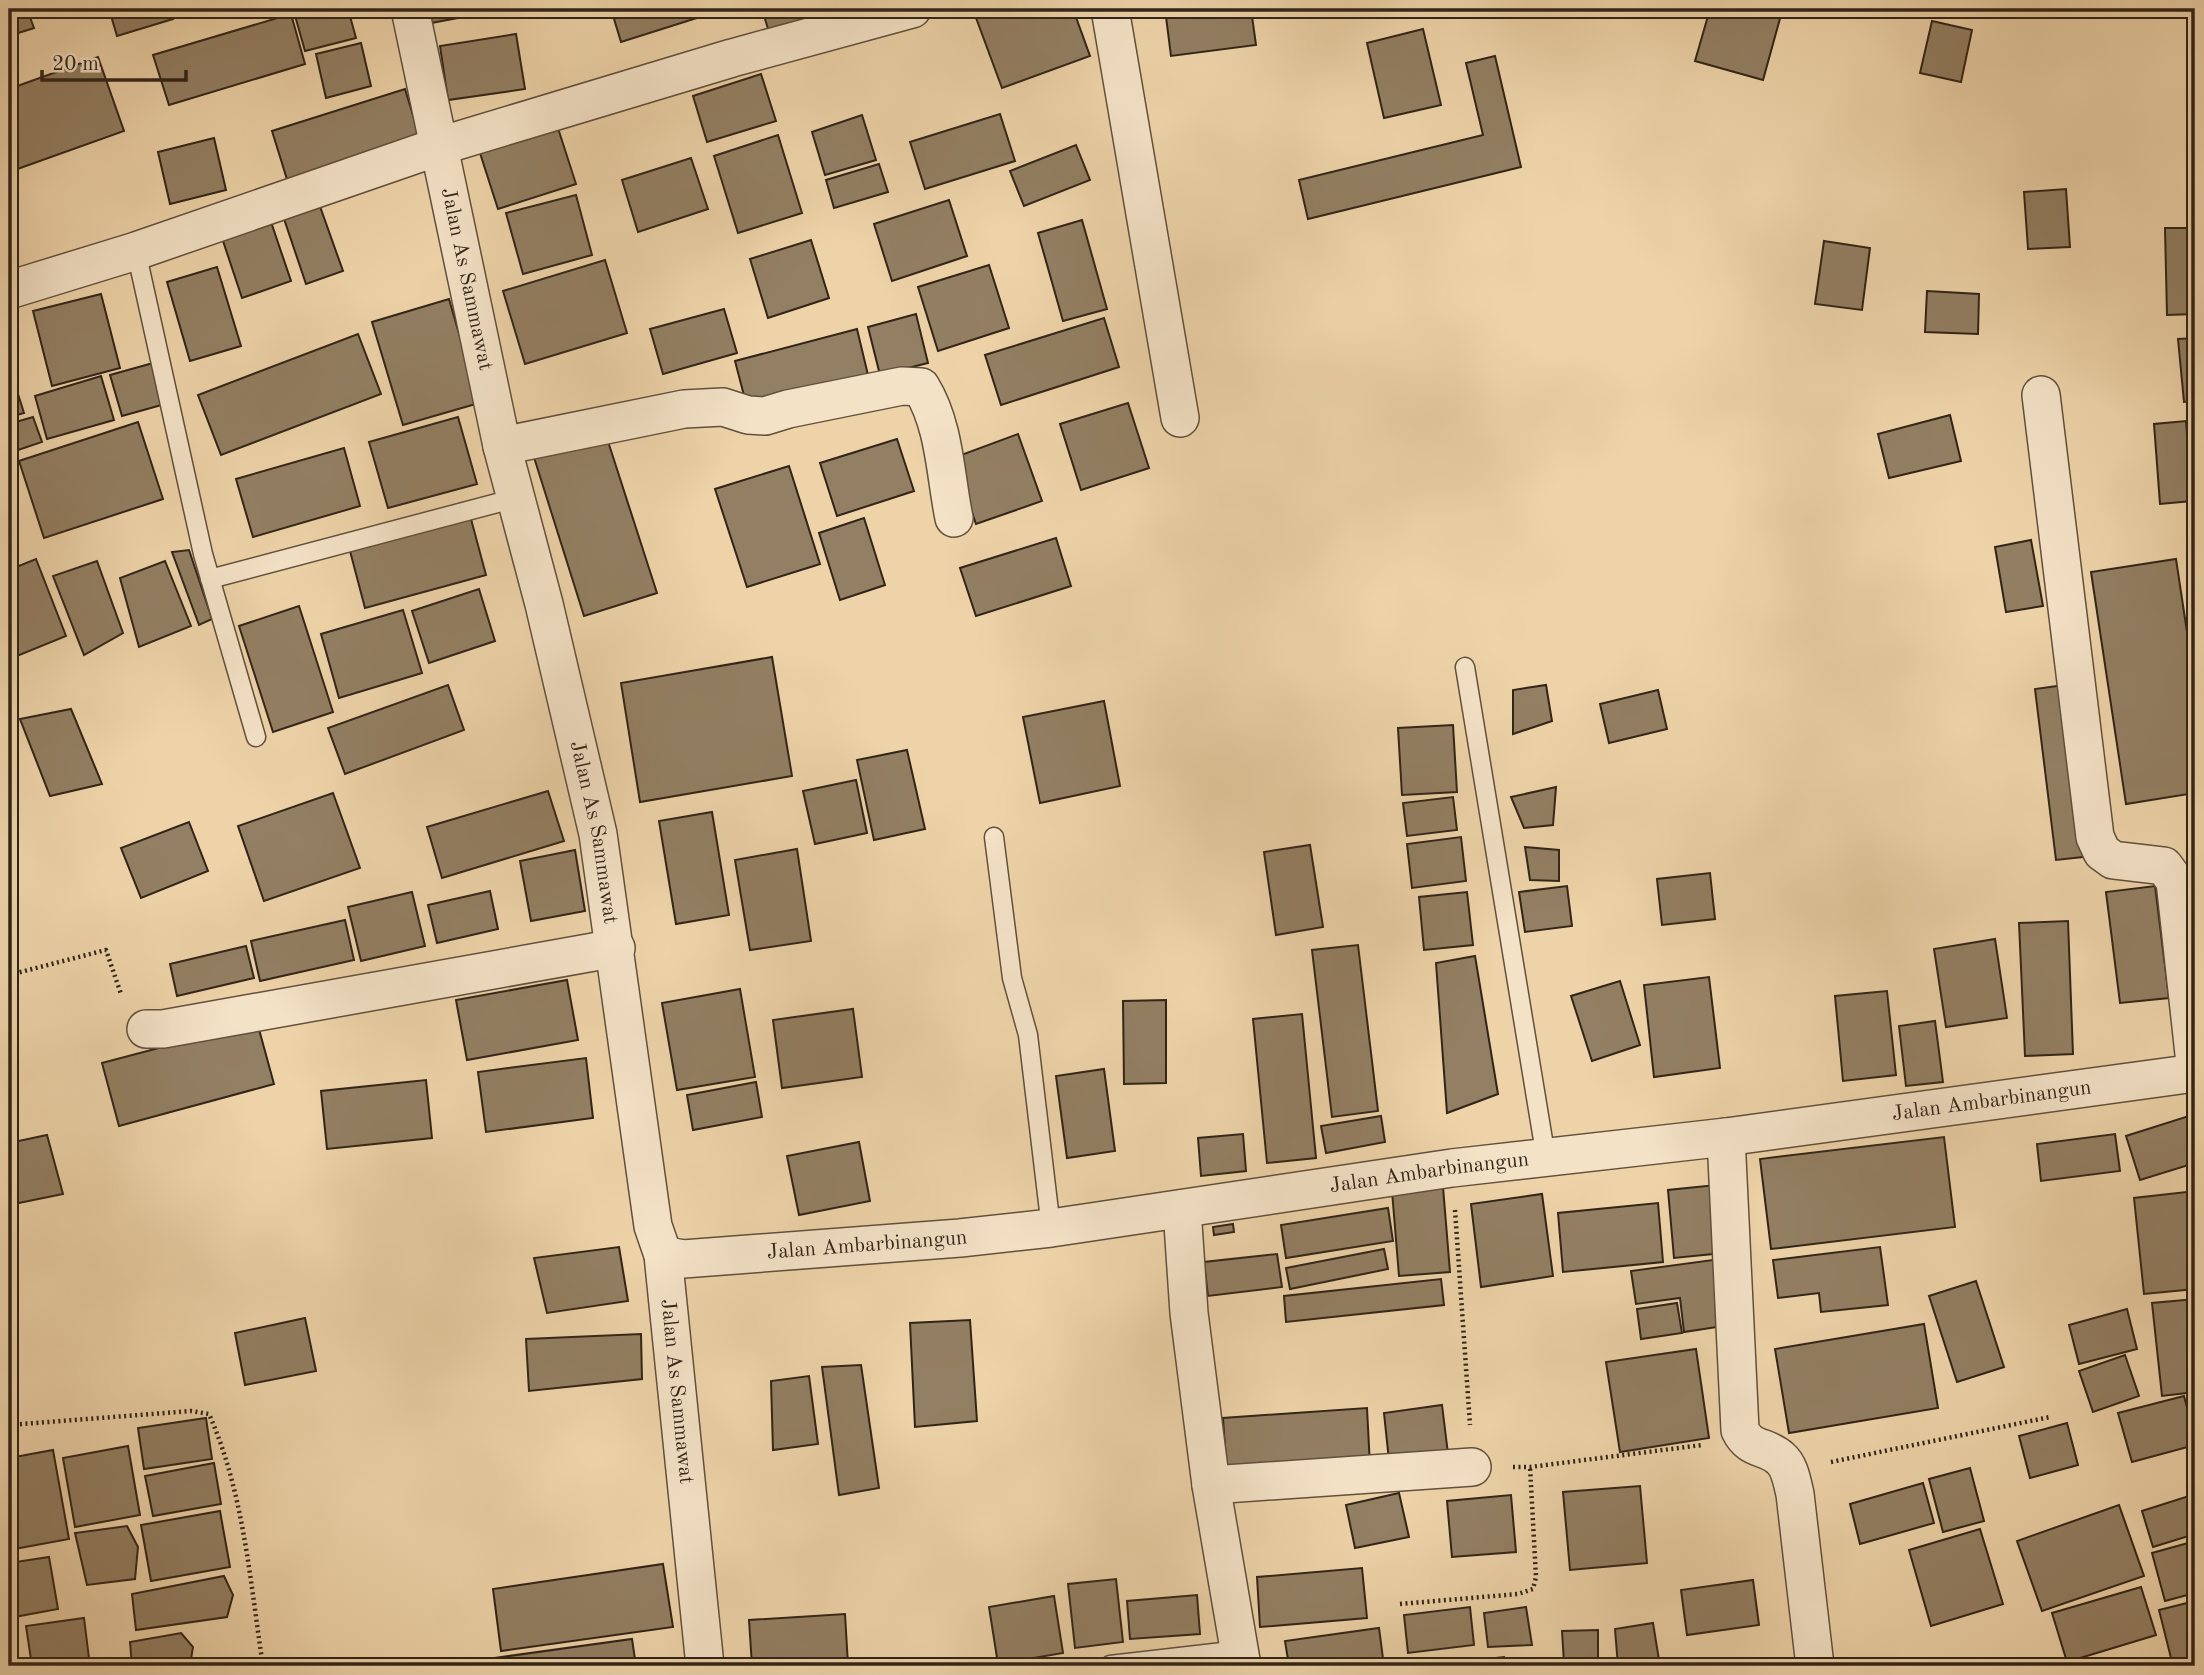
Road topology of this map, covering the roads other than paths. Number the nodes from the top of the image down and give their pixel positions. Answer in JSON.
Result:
{"nodes":[{"id":1,"x":410,"y":9,"type":"edge"},
{"id":2,"x":912,"y":9,"type":"edge"},
{"id":3,"x":1110,"y":9,"type":"edge"},
{"id":4,"x":440,"y":146,"type":"junction"},
{"id":5,"x":136,"y":251,"type":"junction"},
{"id":6,"x":9,"y":290,"type":"edge"},
{"id":7,"x":2041,"y":395,"type":"dead end"},
{"id":8,"x":1180,"y":418,"type":"dead end"},
{"id":9,"x":502,"y":446,"type":"junction"},
{"id":10,"x":516,"y":498,"type":"junction"},
{"id":11,"x":954,"y":518,"type":"dead end"},
{"id":12,"x":210,"y":579,"type":"junction"},
{"id":13,"x":1465,"y":667,"type":"dead end"},
{"id":14,"x":256,"y":737,"type":"dead end"},
{"id":15,"x":994,"y":837,"type":"dead end"},
{"id":16,"x":616,"y":948,"type":"junction"},
{"id":17,"x":146,"y":1029,"type":"road end"},
{"id":18,"x":2195,"y":1063,"type":"edge"},
{"id":19,"x":2195,"y":1073,"type":"edge"},
{"id":20,"x":1726,"y":1137,"type":"junction"},
{"id":21,"x":1546,"y":1158,"type":"junction"},
{"id":22,"x":1182,"y":1209,"type":"junction"},
{"id":23,"x":1051,"y":1228,"type":"junction"},
{"id":24,"x":663,"y":1255,"type":"junction"},
{"id":25,"x":1472,"y":1467,"type":"road end"},
{"id":26,"x":1211,"y":1485,"type":"junction"},
{"id":27,"x":1241,"y":1658,"type":"edge"},
{"id":28,"x":1110,"y":1665,"type":"edge"},
{"id":29,"x":705,"y":1666,"type":"edge"},
{"id":30,"x":1815,"y":1666,"type":"edge"}],
"edges":[{"from":1,"to":4,"type":"street","name":"Jalan As Sammawat"},
{"from":2,"to":4,"type":"street"},
{"from":3,"to":8,"type":"street"},
{"from":4,"to":5,"type":"street"},
{"from":4,"to":9,"type":"street","name":"Jalan As Sammawat"},
{"from":5,"to":6,"type":"street"},
{"from":5,"to":12,"type":"lane"},
{"from":7,"to":18,"type":"street"},
{"from":9,"to":10,"type":"street","name":"Jalan As Sammawat"},
{"from":9,"to":11,"type":"street"},
{"from":10,"to":12,"type":"lane"},
{"from":10,"to":16,"type":"street","name":"Jalan As Sammawat"},
{"from":12,"to":14,"type":"lane"},
{"from":13,"to":21,"type":"lane"},
{"from":15,"to":23,"type":"lane"},
{"from":16,"to":17,"type":"street"},
{"from":16,"to":24,"type":"street","name":"Jalan As Sammawat"},
{"from":19,"to":20,"type":"street","name":"Jalan Ambarbinangun"},
{"from":20,"to":21,"type":"street","name":"Jalan Ambarbinangun"},
{"from":20,"to":30,"type":"street"},
{"from":21,"to":22,"type":"street","name":"Jalan Ambarbinangun"},
{"from":22,"to":23,"type":"street","name":"Jalan Ambarbinangun"},
{"from":22,"to":26,"type":"street"},
{"from":23,"to":24,"type":"street","name":"Jalan Ambarbinangun"},
{"from":24,"to":29,"type":"street","name":"Jalan As Sammawat"},
{"from":25,"to":26,"type":"street"},
{"from":26,"to":27,"type":"street"},
{"from":27,"to":28,"type":"lane"}]}
